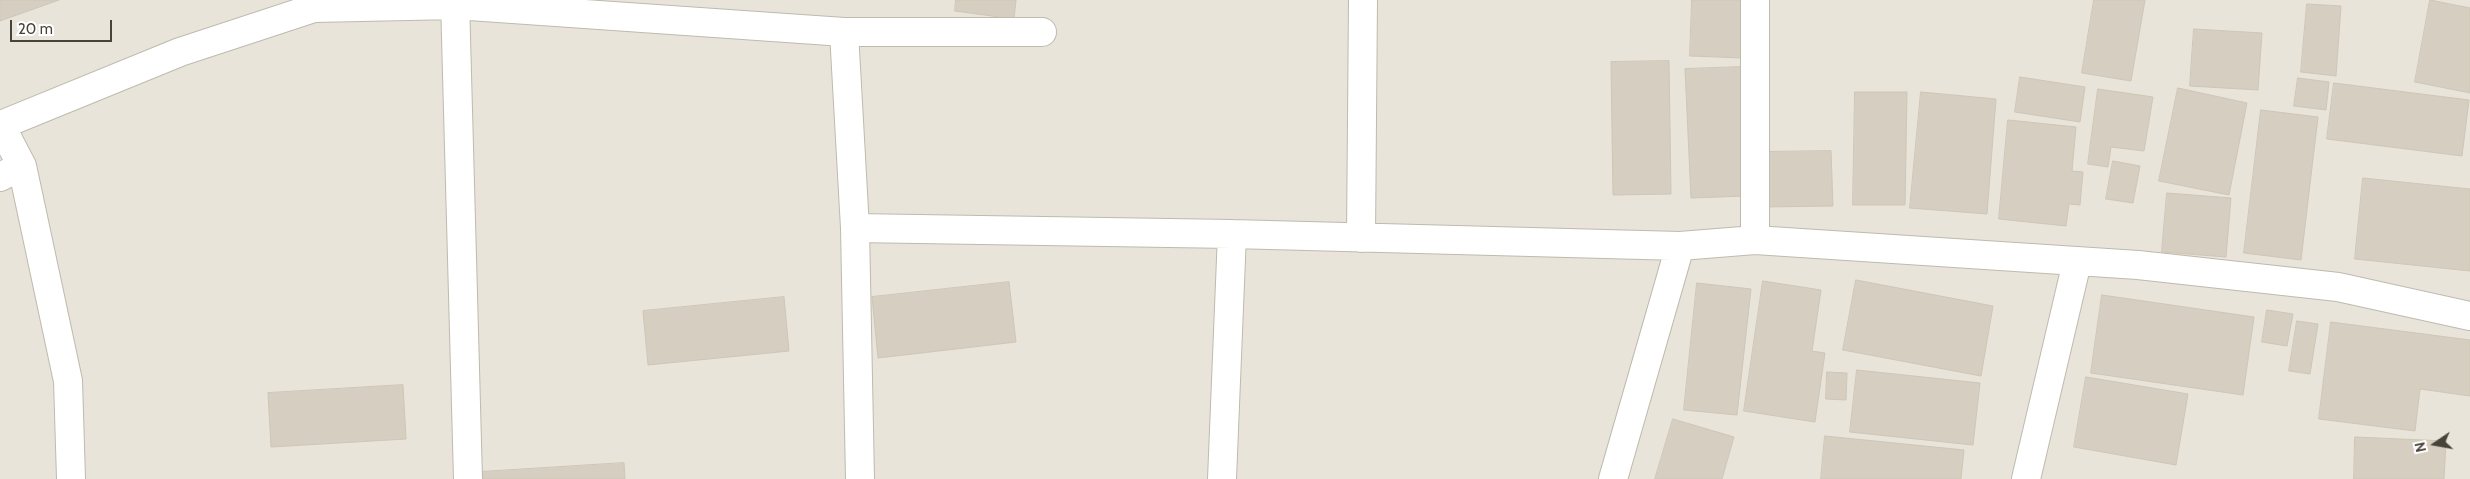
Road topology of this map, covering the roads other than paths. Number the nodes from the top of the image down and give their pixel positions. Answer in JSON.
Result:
{"nodes":[{"id":1,"x":1363,"y":0,"type":"edge"},
{"id":2,"x":1755,"y":0,"type":"edge"},
{"id":3,"x":455,"y":2,"type":"edge"},
{"id":4,"x":844,"y":32,"type":"junction"},
{"id":5,"x":1042,"y":32,"type":"dead end"},
{"id":6,"x":0,"y":124,"type":"edge"},
{"id":7,"x":11,"y":172,"type":"edge"},
{"id":8,"x":854,"y":228,"type":"junction"},
{"id":9,"x":1232,"y":234,"type":"junction"},
{"id":10,"x":1360,"y":238,"type":"junction"},
{"id":11,"x":1755,"y":240,"type":"junction"},
{"id":12,"x":1680,"y":246,"type":"junction"},
{"id":13,"x":2077,"y":262,"type":"junction"},
{"id":14,"x":2470,"y":316,"type":"edge"},
{"id":15,"x":71,"y":479,"type":"edge"},
{"id":16,"x":468,"y":479,"type":"edge"},
{"id":17,"x":860,"y":479,"type":"edge"},
{"id":18,"x":1222,"y":479,"type":"edge"},
{"id":19,"x":1613,"y":479,"type":"edge"},
{"id":20,"x":2026,"y":479,"type":"edge"}],
"edges":[{"from":1,"to":10,"type":"street"},
{"from":2,"to":11,"type":"street"},
{"from":3,"to":4,"type":"street"},
{"from":3,"to":6,"type":"street"},
{"from":3,"to":16,"type":"street"},
{"from":4,"to":5,"type":"street"},
{"from":4,"to":8,"type":"street"},
{"from":6,"to":7,"type":"street"},
{"from":7,"to":15,"type":"street"},
{"from":8,"to":9,"type":"street"},
{"from":8,"to":17,"type":"street"},
{"from":9,"to":10,"type":"street"},
{"from":9,"to":18,"type":"street"},
{"from":10,"to":12,"type":"street"},
{"from":11,"to":12,"type":"street"},
{"from":11,"to":13,"type":"street"},
{"from":12,"to":19,"type":"street"},
{"from":13,"to":14,"type":"street"},
{"from":13,"to":20,"type":"street"}]}
